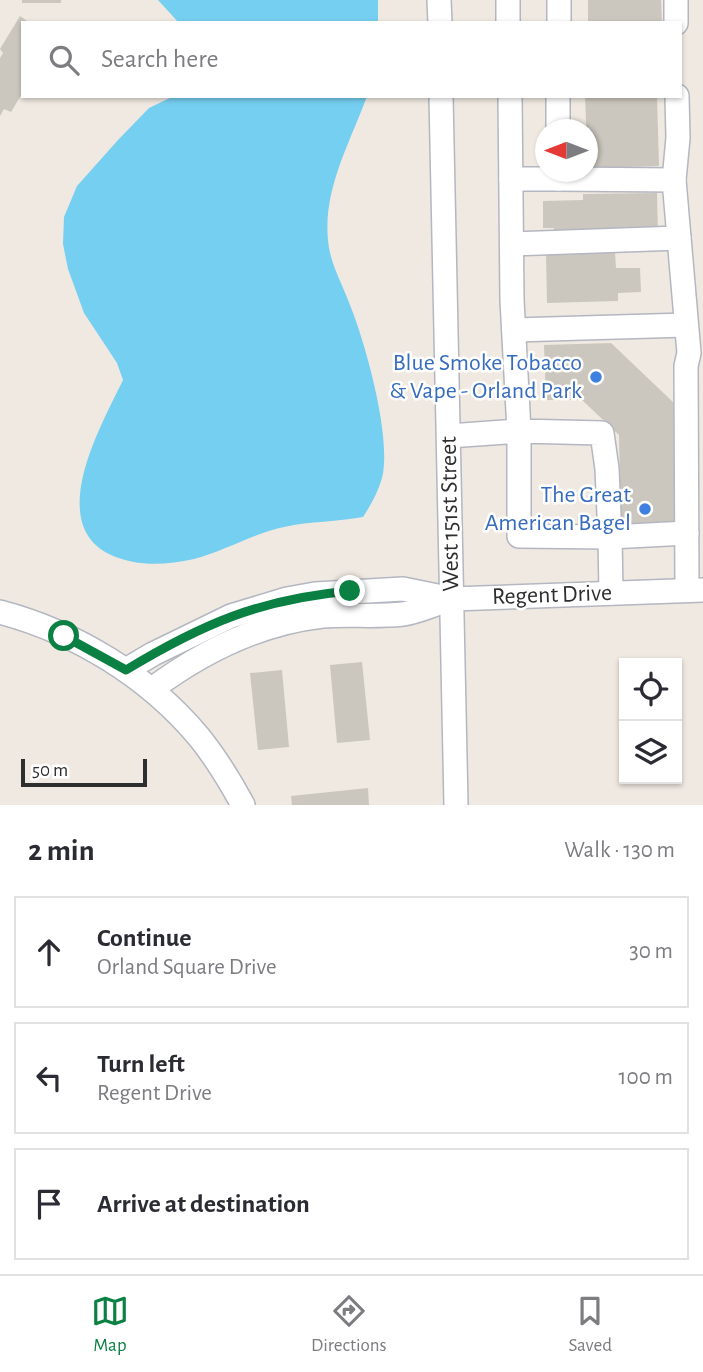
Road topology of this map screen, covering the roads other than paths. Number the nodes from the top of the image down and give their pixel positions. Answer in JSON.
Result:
{"nodes":[{"id":1,"x":439,"y":0,"type":"edge"},
{"id":2,"x":508,"y":0,"type":"edge"},
{"id":3,"x":559,"y":0,"type":"edge"},
{"id":4,"x":676,"y":0,"type":"edge"},
{"id":5,"x":440,"y":21,"type":"edge"},
{"id":6,"x":508,"y":21,"type":"edge"},
{"id":7,"x":559,"y":21,"type":"edge"},
{"id":8,"x":676,"y":21,"type":"edge"},
{"id":9,"x":441,"y":98,"type":"edge"},
{"id":10,"x":510,"y":98,"type":"edge"},
{"id":11,"x":558,"y":98,"type":"edge"},
{"id":12,"x":677,"y":98,"type":"edge"},
{"id":13,"x":558,"y":119,"type":"edge"},
{"id":14,"x":535,"y":177,"type":"edge"},
{"id":15,"x":598,"y":177,"type":"edge"},
{"id":16,"x":511,"y":179,"type":"junction"},
{"id":17,"x":674,"y":180,"type":"junction"},
{"id":18,"x":679,"y":238,"type":"junction"},
{"id":19,"x":512,"y":244,"type":"junction"},
{"id":20,"x":686,"y":325,"type":"junction"},
{"id":21,"x":514,"y":330,"type":"junction"},
{"id":22,"x":519,"y":431,"type":"junction"},
{"id":23,"x":449,"y":436,"type":"junction"},
{"id":24,"x":687,"y":533,"type":"junction"},
{"id":25,"x":610,"y":537,"type":"junction"},
{"id":26,"x":695,"y":590,"type":"edge"},
{"id":27,"x":611,"y":593,"type":"junction"},
{"id":28,"x":452,"y":599,"type":"junction"},
{"id":29,"x":0,"y":612,"type":"edge"},
{"id":30,"x":126,"y":670,"type":"junction"},
{"id":31,"x":152,"y":689,"type":"junction"},
{"id":32,"x":243,"y":805,"type":"edge"},
{"id":33,"x":456,"y":805,"type":"edge"}],
"edges":[{"from":1,"to":5,"type":"street"},
{"from":2,"to":6,"type":"street"},
{"from":3,"to":7,"type":"street"},
{"from":4,"to":8,"type":"street"},
{"from":9,"to":23,"type":"street","name":"West 151st Street"},
{"from":10,"to":16,"type":"street"},
{"from":11,"to":13,"type":"street"},
{"from":12,"to":17,"type":"street"},
{"from":14,"to":16,"type":"street"},
{"from":15,"to":17,"type":"street"},
{"from":16,"to":19,"type":"street"},
{"from":17,"to":18,"type":"street"},
{"from":18,"to":19,"type":"street"},
{"from":18,"to":20,"type":"street"},
{"from":19,"to":21,"type":"street"},
{"from":20,"to":21,"type":"street"},
{"from":20,"to":24,"type":"street"},
{"from":21,"to":22,"type":"street"},
{"from":22,"to":23,"type":"street"},
{"from":22,"to":25,"type":"street"},
{"from":22,"to":25,"type":"street"},
{"from":23,"to":28,"type":"street","name":"West 151st Street"},
{"from":24,"to":25,"type":"street"},
{"from":24,"to":26,"type":"street"},
{"from":25,"to":27,"type":"street"},
{"from":26,"to":27,"type":"street","name":"Regent Drive"},
{"from":27,"to":28,"type":"street","name":"Regent Drive"},
{"from":28,"to":30,"type":"street","name":"Regent Drive"},
{"from":28,"to":31,"type":"street"},
{"from":28,"to":33,"type":"street","name":"West 151st Street"},
{"from":29,"to":30,"type":"street"},
{"from":30,"to":31,"type":"street"},
{"from":31,"to":32,"type":"street"}]}
